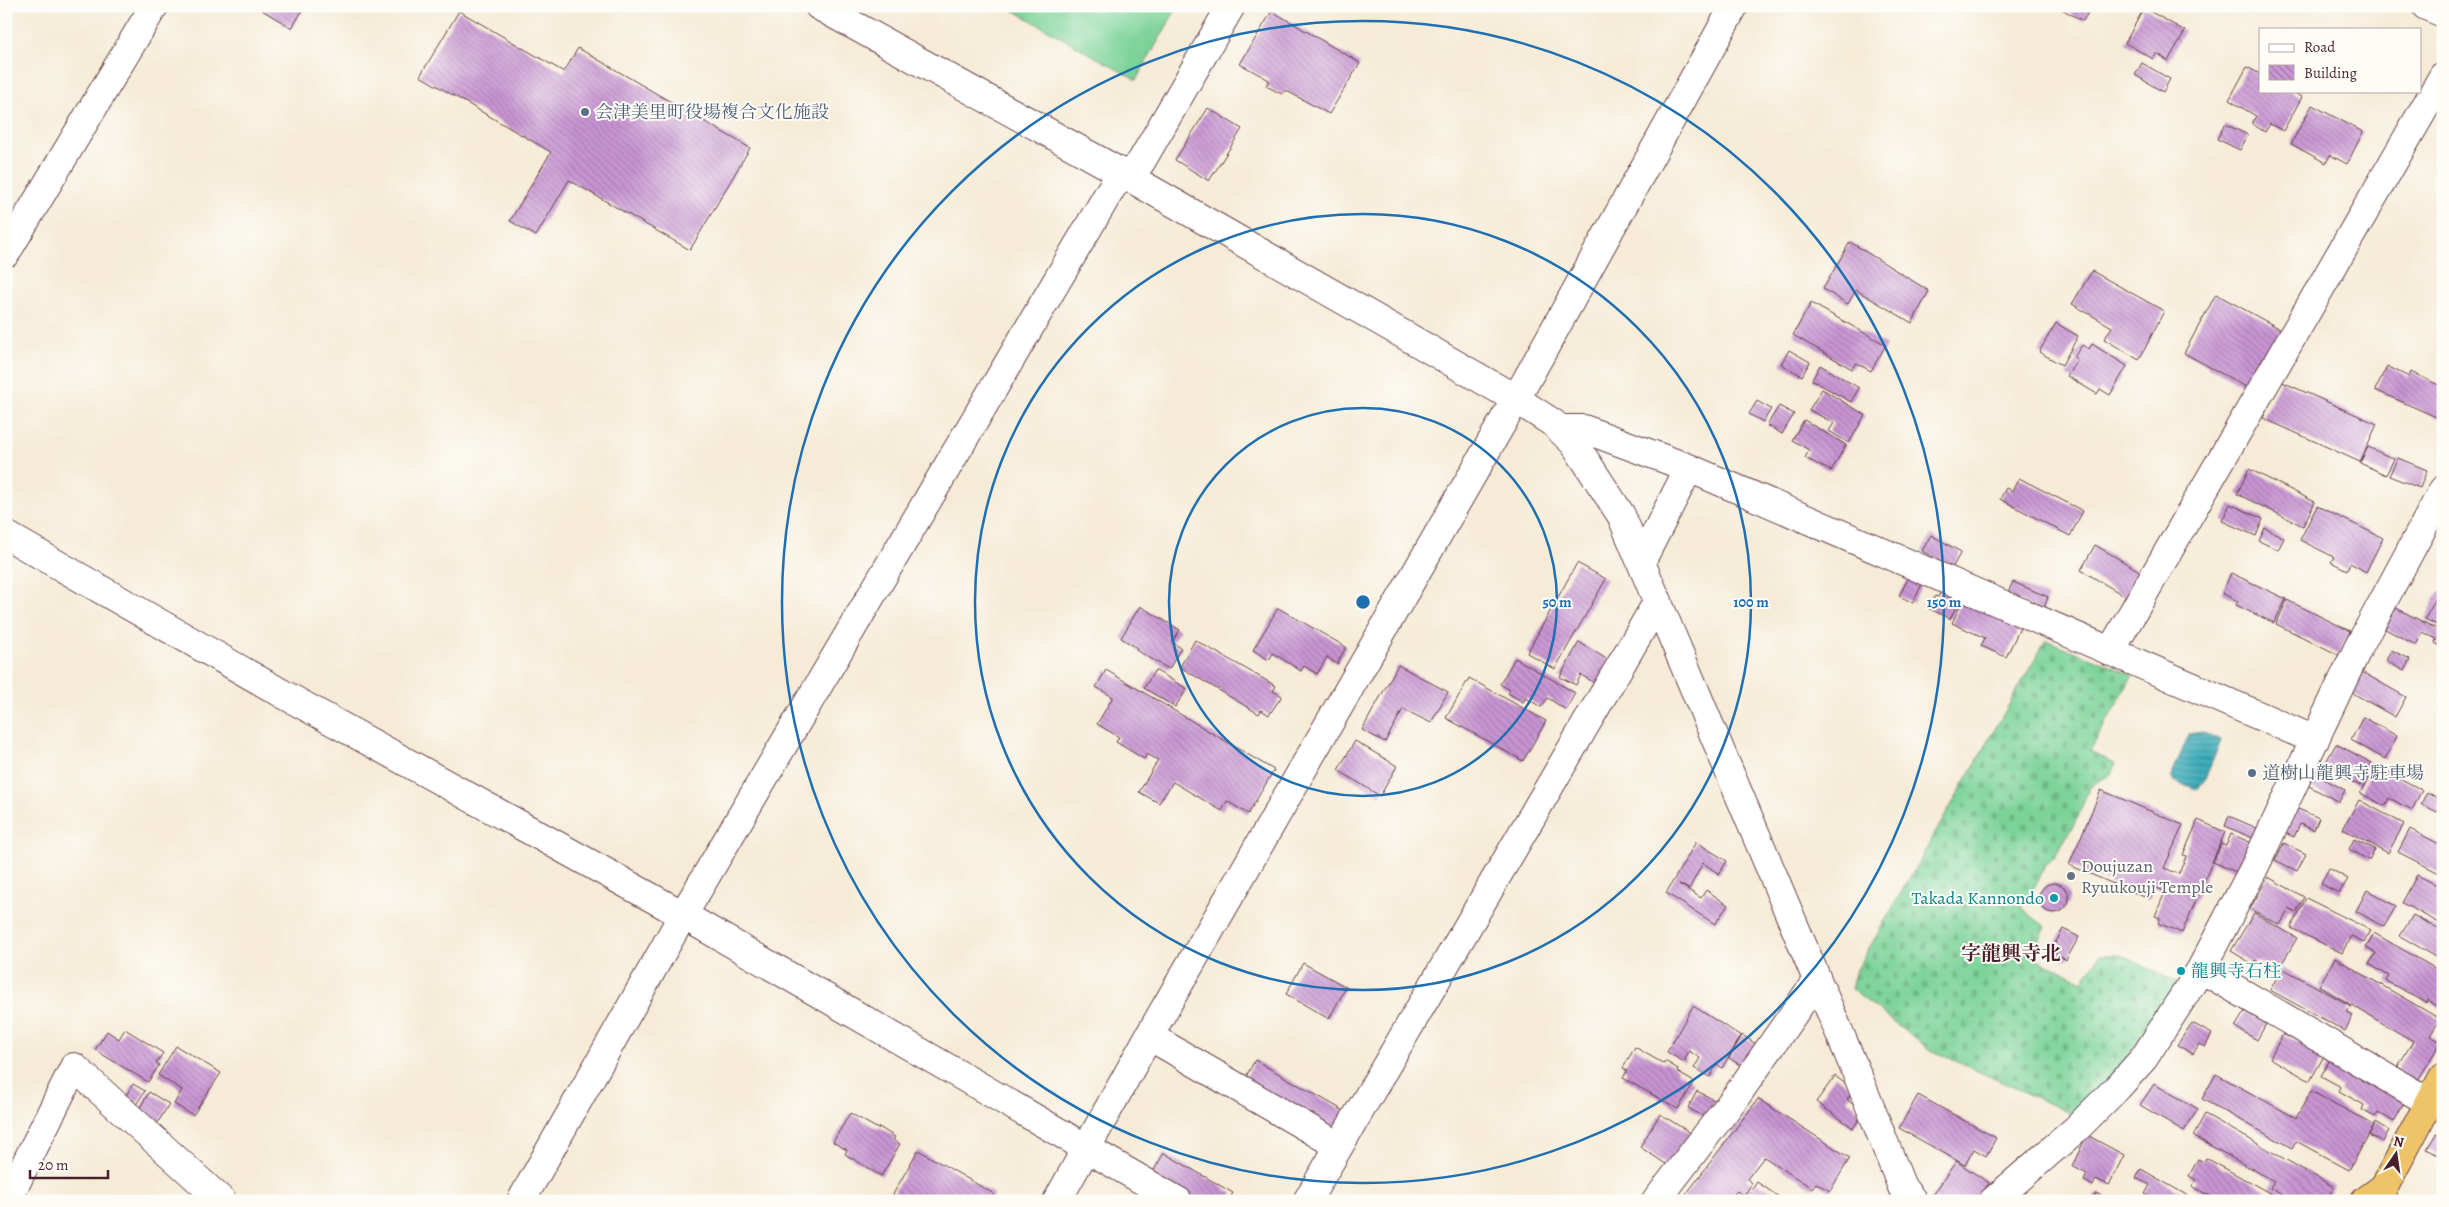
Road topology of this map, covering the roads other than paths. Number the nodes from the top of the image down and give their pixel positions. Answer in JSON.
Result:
{"nodes":[{"id":1,"x":154,"y":6,"type":"edge"},
{"id":2,"x":819,"y":6,"type":"edge"},
{"id":3,"x":1231,"y":6,"type":"edge"},
{"id":4,"x":1734,"y":6,"type":"edge"},
{"id":5,"x":2426,"y":6,"type":"edge"},
{"id":6,"x":2443,"y":13,"type":"edge"},
{"id":7,"x":2443,"y":76,"type":"edge"},
{"id":8,"x":1127,"y":176,"type":"junction"},
{"id":9,"x":6,"y":254,"type":"edge"},
{"id":10,"x":1516,"y":399,"type":"junction"},
{"id":11,"x":1559,"y":429,"type":"junction"},
{"id":12,"x":1689,"y":468,"type":"junction"},
{"id":13,"x":2443,"y":490,"type":"edge"},
{"id":14,"x":6,"y":535,"type":"edge"},
{"id":15,"x":1641,"y":562,"type":"junction"},
{"id":16,"x":1658,"y":601,"type":"junction"},
{"id":17,"x":2110,"y":652,"type":"junction"},
{"id":18,"x":2315,"y":740,"type":"junction"},
{"id":19,"x":683,"y":915,"type":"junction"},
{"id":20,"x":2201,"y":969,"type":"junction"},
{"id":21,"x":1817,"y":980,"type":"junction"},
{"id":22,"x":1149,"y":1036,"type":"junction"},
{"id":23,"x":2438,"y":1089,"type":"edge"},
{"id":24,"x":1339,"y":1146,"type":"junction"},
{"id":25,"x":1088,"y":1149,"type":"junction"},
{"id":26,"x":7,"y":1201,"type":"edge"},
{"id":27,"x":222,"y":1201,"type":"edge"},
{"id":28,"x":521,"y":1201,"type":"edge"},
{"id":29,"x":1058,"y":1201,"type":"edge"},
{"id":30,"x":1178,"y":1201,"type":"edge"},
{"id":31,"x":1307,"y":1201,"type":"edge"},
{"id":32,"x":1656,"y":1201,"type":"edge"},
{"id":33,"x":1913,"y":1201,"type":"edge"},
{"id":34,"x":1993,"y":1201,"type":"edge"},
{"id":35,"x":2365,"y":1201,"type":"edge"}],
"edges":[{"from":1,"to":9,"type":"street"},
{"from":2,"to":8,"type":"street"},
{"from":3,"to":8,"type":"street"},
{"from":4,"to":10,"type":"street"},
{"from":5,"to":6,"type":"street"},
{"from":7,"to":17,"type":"street"},
{"from":8,"to":10,"type":"street"},
{"from":8,"to":19,"type":"street"},
{"from":10,"to":11,"type":"street"},
{"from":10,"to":22,"type":"street"},
{"from":11,"to":12,"type":"street"},
{"from":11,"to":15,"type":"street"},
{"from":12,"to":15,"type":"street"},
{"from":12,"to":17,"type":"street"},
{"from":13,"to":18,"type":"street"},
{"from":14,"to":19,"type":"street"},
{"from":15,"to":16,"type":"street"},
{"from":16,"to":21,"type":"street"},
{"from":16,"to":24,"type":"street"},
{"from":17,"to":18,"type":"street"},
{"from":18,"to":20,"type":"street"},
{"from":19,"to":25,"type":"street"},
{"from":19,"to":28,"type":"street"},
{"from":20,"to":23,"type":"street"},
{"from":20,"to":34,"type":"street"},
{"from":21,"to":32,"type":"street"},
{"from":21,"to":33,"type":"street"},
{"from":22,"to":24,"type":"street"},
{"from":22,"to":25,"type":"street"},
{"from":23,"to":35,"type":"highway"},
{"from":24,"to":31,"type":"street"},
{"from":25,"to":29,"type":"street"},
{"from":25,"to":30,"type":"street"},
{"from":26,"to":27,"type":"street"}]}
